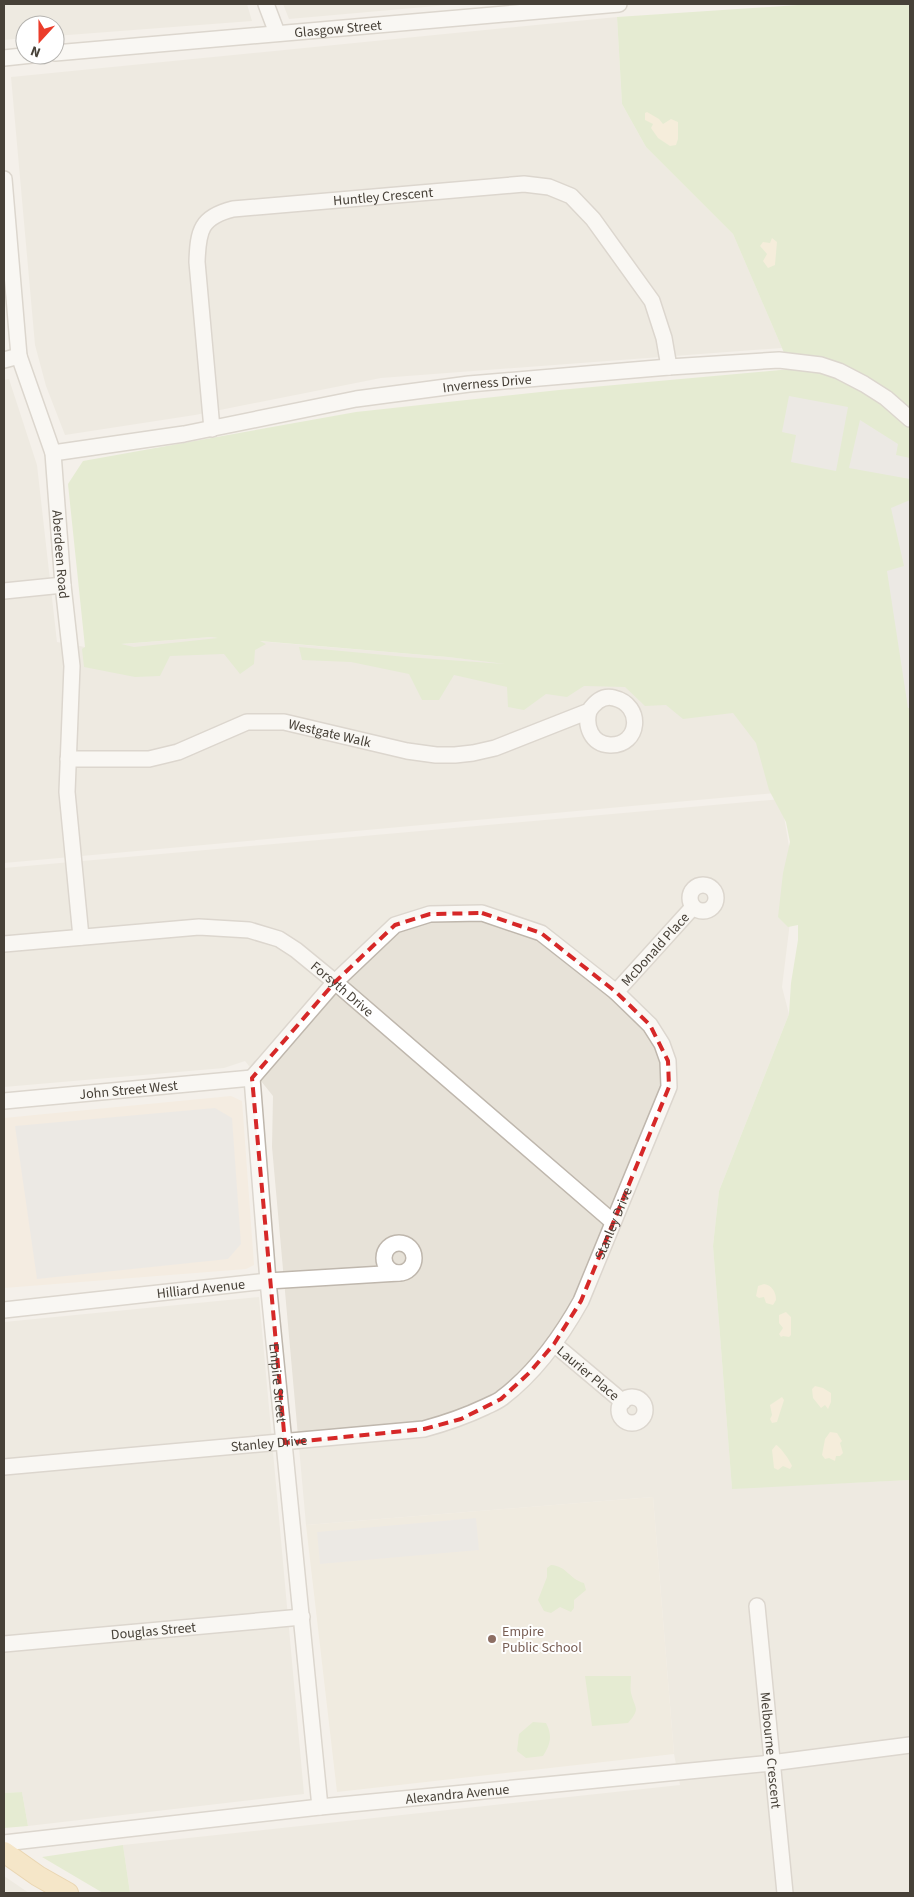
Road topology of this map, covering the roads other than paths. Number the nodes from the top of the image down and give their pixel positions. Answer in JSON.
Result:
{"nodes":[{"id":1,"x":266,"y":4,"type":"edge"},
{"id":2,"x":619,"y":4,"type":"edge"},
{"id":3,"x":276,"y":33,"type":"junction"},
{"id":4,"x":65,"y":52,"type":"edge"},
{"id":5,"x":4,"y":179,"type":"edge"},
{"id":6,"x":19,"y":356,"type":"junction"},
{"id":7,"x":4,"y":360,"type":"edge"},
{"id":8,"x":669,"y":367,"type":"junction"},
{"id":9,"x":910,"y":419,"type":"edge"},
{"id":10,"x":212,"y":429,"type":"junction"},
{"id":11,"x":53,"y":453,"type":"junction"},
{"id":12,"x":63,"y":585,"type":"junction"},
{"id":13,"x":4,"y":591,"type":"edge"},
{"id":14,"x":589,"y":711,"type":"dead end"},
{"id":15,"x":68,"y":759,"type":"junction"},
{"id":16,"x":694,"y":907,"type":"dead end"},
{"id":17,"x":81,"y":937,"type":"junction"},
{"id":18,"x":4,"y":944,"type":"edge"},
{"id":19,"x":336,"y":982,"type":"junction"},
{"id":20,"x":616,"y":992,"type":"junction"},
{"id":21,"x":252,"y":1078,"type":"junction"},
{"id":22,"x":4,"y":1101,"type":"edge"},
{"id":23,"x":613,"y":1222,"type":"junction"},
{"id":24,"x":398,"y":1273,"type":"dead end"},
{"id":25,"x":268,"y":1281,"type":"junction"},
{"id":26,"x":4,"y":1310,"type":"edge"},
{"id":27,"x":554,"y":1344,"type":"junction"},
{"id":28,"x":623,"y":1402,"type":"dead end"},
{"id":29,"x":285,"y":1443,"type":"junction"},
{"id":30,"x":4,"y":1467,"type":"edge"},
{"id":31,"x":757,"y":1606,"type":"dead end"},
{"id":32,"x":302,"y":1617,"type":"junction"},
{"id":33,"x":4,"y":1644,"type":"edge"},
{"id":34,"x":910,"y":1745,"type":"edge"},
{"id":35,"x":771,"y":1763,"type":"junction"},
{"id":36,"x":320,"y":1807,"type":"junction"},
{"id":37,"x":4,"y":1843,"type":"edge"},
{"id":38,"x":4,"y":1852,"type":"edge"},
{"id":39,"x":68,"y":1893,"type":"edge"},
{"id":40,"x":784,"y":1893,"type":"edge"}],
"edges":[{"from":1,"to":3,"type":"street"},
{"from":2,"to":3,"type":"street","name":"Glasgow Street"},
{"from":3,"to":4,"type":"street","name":"Glasgow Street"},
{"from":5,"to":6,"type":"street","name":"Aberdeen Road"},
{"from":6,"to":7,"type":"street"},
{"from":6,"to":11,"type":"street","name":"Aberdeen Road"},
{"from":8,"to":9,"type":"street","name":"Inverness Drive"},
{"from":8,"to":10,"type":"street","name":"Inverness Drive"},
{"from":8,"to":10,"type":"street","name":"Huntley Crescent"},
{"from":10,"to":11,"type":"street","name":"Inverness Drive"},
{"from":11,"to":12,"type":"street","name":"Aberdeen Road"},
{"from":12,"to":13,"type":"street"},
{"from":12,"to":15,"type":"street","name":"Aberdeen Road"},
{"from":14,"to":15,"type":"street","name":"Westgate Walk"},
{"from":15,"to":17,"type":"street","name":"Aberdeen Road"},
{"from":16,"to":20,"type":"street","name":"McDonald Place"},
{"from":17,"to":18,"type":"street","name":"Forsyth Drive"},
{"from":17,"to":19,"type":"street","name":"Forsyth Drive"},
{"from":19,"to":20,"type":"street","name":"Stanley Drive"},
{"from":19,"to":21,"type":"street","name":"Stanley Drive"},
{"from":19,"to":23,"type":"street","name":"Forsyth Drive"},
{"from":20,"to":23,"type":"street","name":"Stanley Drive"},
{"from":21,"to":22,"type":"street","name":"John Street West"},
{"from":21,"to":25,"type":"street","name":"Empire Street"},
{"from":23,"to":27,"type":"street","name":"Stanley Drive"},
{"from":24,"to":25,"type":"street","name":"Hilliard Avenue"},
{"from":25,"to":26,"type":"street","name":"Hilliard Avenue"},
{"from":25,"to":29,"type":"street","name":"Empire Street"},
{"from":27,"to":28,"type":"street","name":"Laurier Place"},
{"from":27,"to":29,"type":"street","name":"Stanley Drive"},
{"from":29,"to":30,"type":"street","name":"Stanley Drive"},
{"from":29,"to":32,"type":"street","name":"Empire Street"},
{"from":31,"to":35,"type":"street","name":"Melbourne Crescent"},
{"from":32,"to":33,"type":"street","name":"Douglas Street"},
{"from":32,"to":36,"type":"street","name":"Empire Street"},
{"from":34,"to":35,"type":"street","name":"Alexandra Avenue"},
{"from":35,"to":36,"type":"street","name":"Alexandra Avenue"},
{"from":35,"to":40,"type":"street","name":"Melbourne Crescent"},
{"from":36,"to":37,"type":"street","name":"Alexandra Avenue"},
{"from":38,"to":39,"type":"main road"}]}
